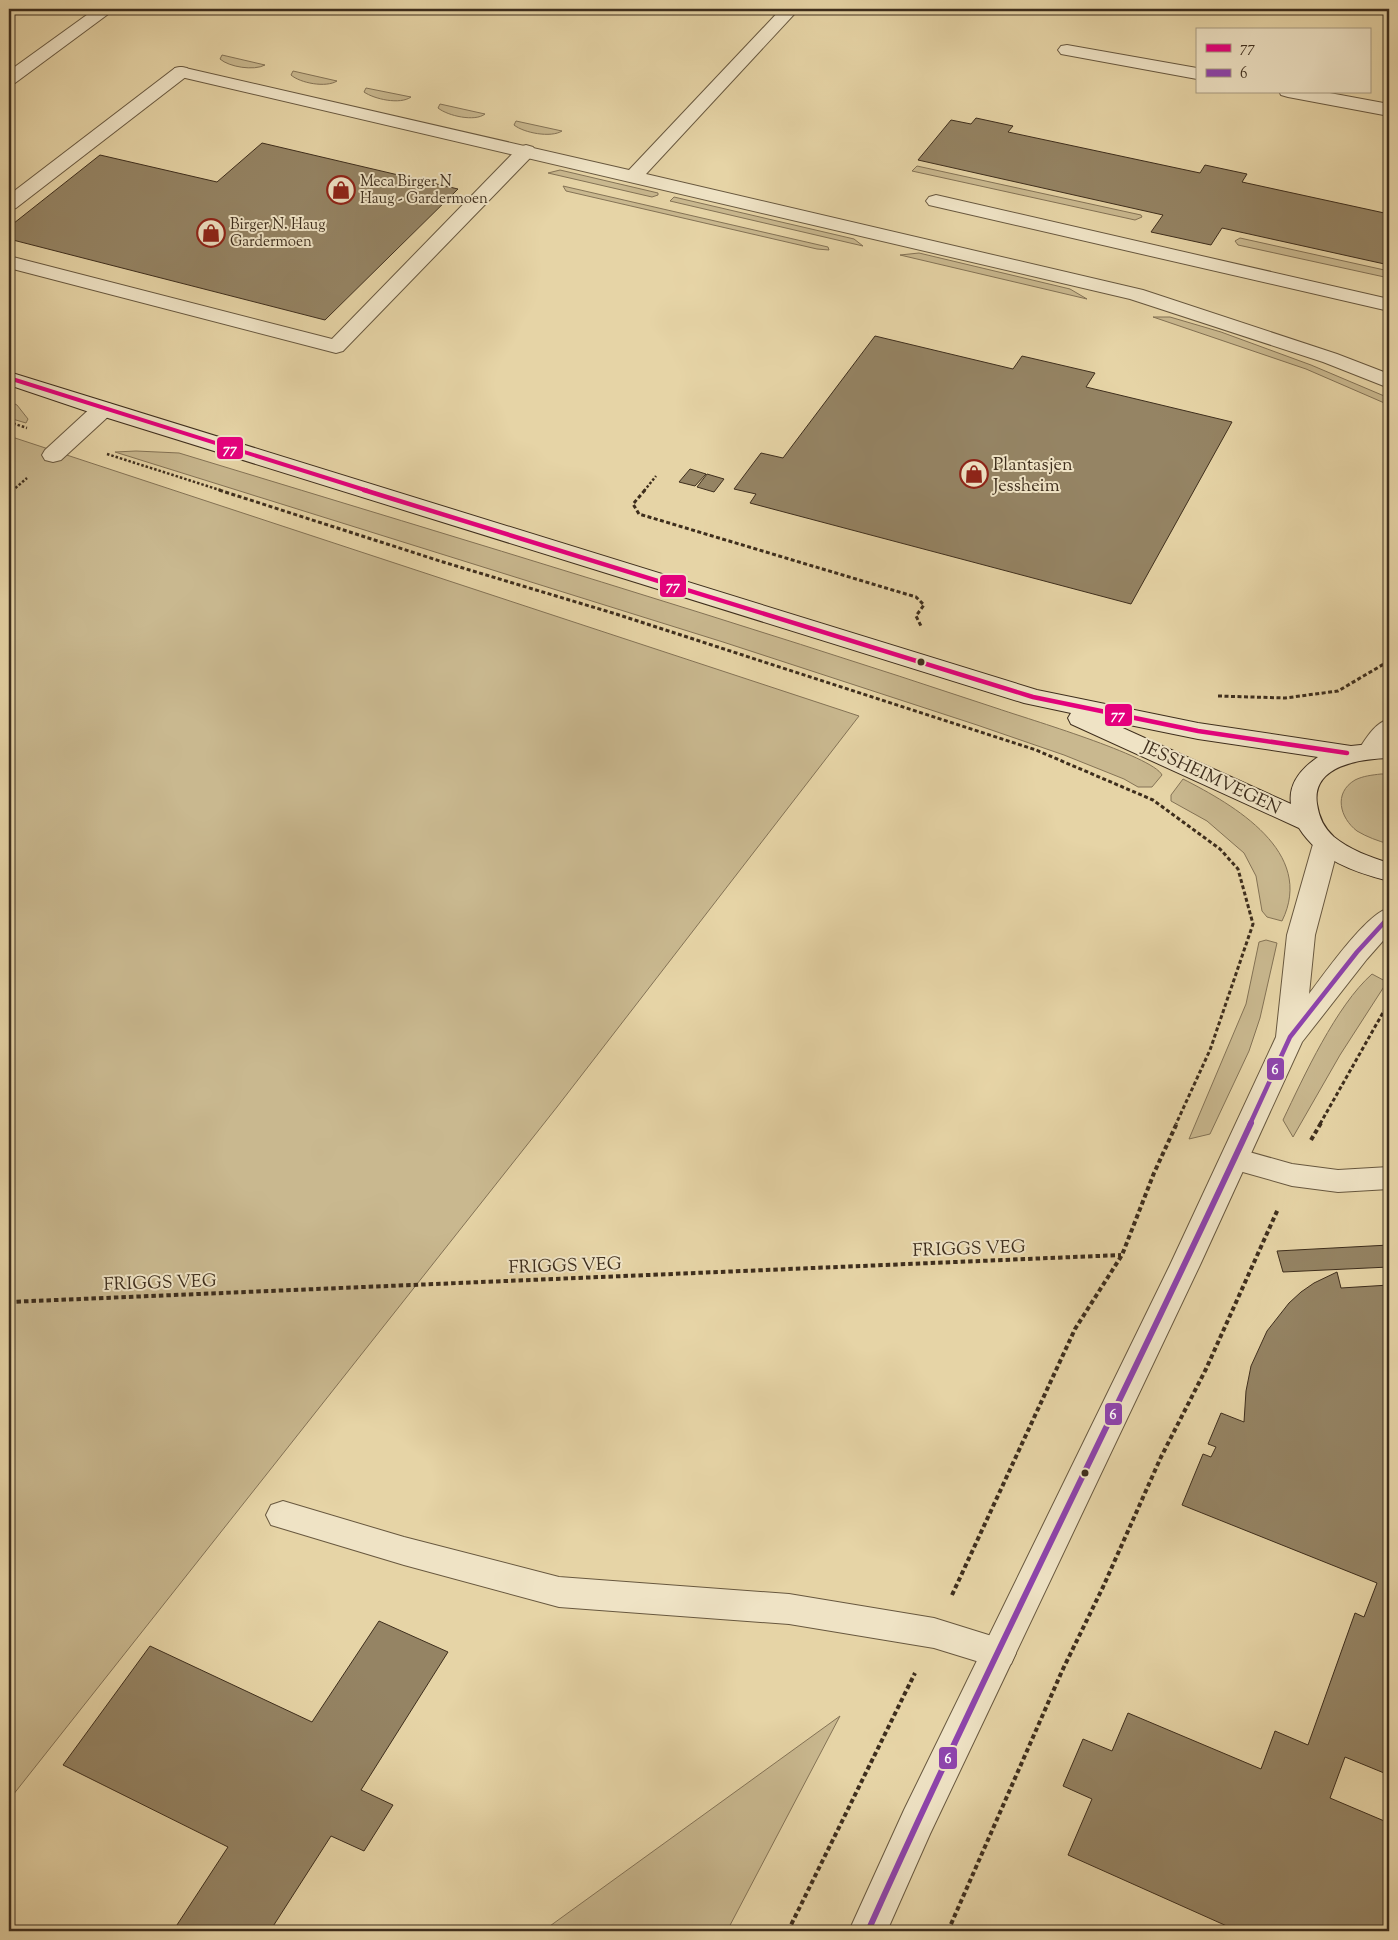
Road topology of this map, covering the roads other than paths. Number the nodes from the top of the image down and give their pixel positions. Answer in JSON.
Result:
{"nodes":[{"id":1,"x":106,"y":9,"type":"edge"},
{"id":2,"x":790,"y":9,"type":"edge"},
{"id":3,"x":1067,"y":50,"type":"dead end"},
{"id":4,"x":1196,"y":74,"type":"edge"},
{"id":5,"x":9,"y":79,"type":"edge"},
{"id":6,"x":1293,"y":92,"type":"edge"},
{"id":7,"x":1389,"y":110,"type":"edge"},
{"id":8,"x":526,"y":152,"type":"junction"},
{"id":9,"x":634,"y":176,"type":"junction"},
{"id":10,"x":936,"y":201,"type":"dead end"},
{"id":11,"x":9,"y":204,"type":"edge"},
{"id":12,"x":9,"y":262,"type":"edge"},
{"id":13,"x":1389,"y":305,"type":"edge"},
{"id":14,"x":9,"y":378,"type":"edge"},
{"id":15,"x":1389,"y":382,"type":"edge"},
{"id":16,"x":103,"y":410,"type":"junction"},
{"id":17,"x":60,"y":448,"type":"road end"},
{"id":18,"x":1034,"y":697,"type":"junction"},
{"id":19,"x":1389,"y":727,"type":"edge"},
{"id":20,"x":1381,"y":749,"type":"edge"},
{"id":21,"x":1347,"y":753,"type":"junction"},
{"id":22,"x":1308,"y":822,"type":"junction"},
{"id":23,"x":1326,"y":844,"type":"junction"},
{"id":24,"x":1389,"y":872,"type":"edge"},
{"id":25,"x":1389,"y":917,"type":"edge"},
{"id":26,"x":1290,"y":1037,"type":"junction"},
{"id":27,"x":1235,"y":1158,"type":"junction"},
{"id":28,"x":1389,"y":1178,"type":"edge"},
{"id":29,"x":283,"y":1514,"type":"dead end"},
{"id":30,"x":999,"y":1653,"type":"junction"},
{"id":31,"x":868,"y":1931,"type":"edge"}],
"edges":[{"from":1,"to":5,"type":"street"},
{"from":2,"to":9,"type":"street"},
{"from":3,"to":4,"type":"street"},
{"from":6,"to":7,"type":"street"},
{"from":8,"to":9,"type":"street"},
{"from":8,"to":11,"type":"street"},
{"from":8,"to":12,"type":"street"},
{"from":9,"to":15,"type":"street"},
{"from":10,"to":13,"type":"street"},
{"from":14,"to":16,"type":"street","name":"JESSHEIMVEGEN"},
{"from":16,"to":17,"type":"street"},
{"from":16,"to":18,"type":"street","name":"JESSHEIMVEGEN"},
{"from":18,"to":21,"type":"street","name":"JESSHEIMVEGEN"},
{"from":18,"to":22,"type":"street","name":"JESSHEIMVEGEN"},
{"from":19,"to":20,"type":"street"},
{"from":20,"to":21,"type":"street"},
{"from":21,"to":22,"type":"street"},
{"from":22,"to":23,"type":"street"},
{"from":23,"to":24,"type":"street"},
{"from":23,"to":26,"type":"street"},
{"from":25,"to":26,"type":"street"},
{"from":26,"to":27,"type":"street"},
{"from":27,"to":28,"type":"street"},
{"from":27,"to":30,"type":"street"},
{"from":29,"to":30,"type":"street"},
{"from":30,"to":31,"type":"street"}]}
